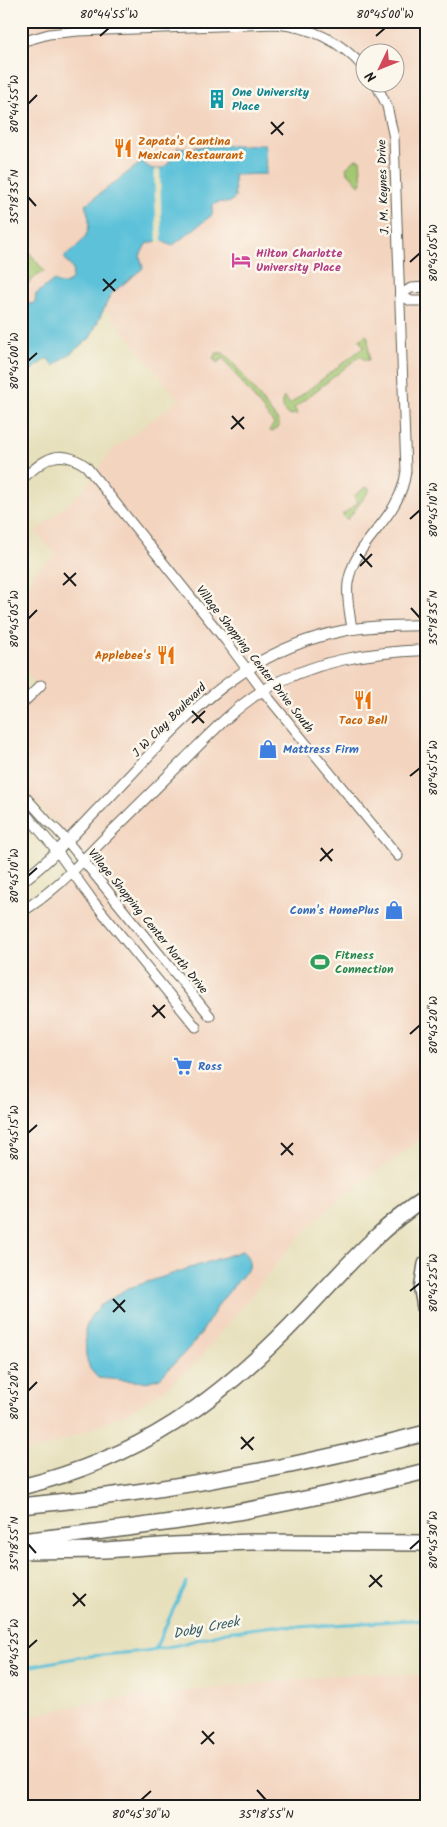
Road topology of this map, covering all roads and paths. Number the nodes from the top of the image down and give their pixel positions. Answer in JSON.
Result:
{"nodes":[{"id":1,"x":172,"y":24,"type":"edge"},
{"id":2,"x":158,"y":25,"type":"edge"},
{"id":3,"x":21,"y":42,"type":"edge"},
{"id":4,"x":354,"y":58,"type":"edge"},
{"id":5,"x":380,"y":92,"type":"edge"},
{"id":6,"x":426,"y":287,"type":"edge"},
{"id":7,"x":400,"y":295,"type":"junction"},
{"id":8,"x":426,"y":301,"type":"edge"},
{"id":9,"x":21,"y":480,"type":"edge"},
{"id":10,"x":426,"y":625,"type":"edge"},
{"id":11,"x":352,"y":629,"type":"junction"},
{"id":12,"x":426,"y":650,"type":"edge"},
{"id":13,"x":247,"y":669,"type":"junction"},
{"id":14,"x":41,"y":685,"type":"dead end"},
{"id":15,"x":263,"y":691,"type":"junction"},
{"id":16,"x":32,"y":693,"type":"junction"},
{"id":17,"x":21,"y":697,"type":"edge"},
{"id":18,"x":21,"y":704,"type":"edge"},
{"id":19,"x":21,"y":792,"type":"edge"},
{"id":20,"x":21,"y":808,"type":"edge"},
{"id":21,"x":67,"y":841,"type":"junction"},
{"id":22,"x":57,"y":851,"type":"junction"},
{"id":23,"x":398,"y":856,"type":"dead end"},
{"id":24,"x":83,"y":860,"type":"junction"},
{"id":25,"x":71,"y":872,"type":"junction"},
{"id":26,"x":21,"y":882,"type":"edge"},
{"id":27,"x":21,"y":912,"type":"edge"},
{"id":28,"x":210,"y":1016,"type":"dead end"},
{"id":29,"x":196,"y":1027,"type":"dead end"},
{"id":30,"x":426,"y":1198,"type":"edge"},
{"id":31,"x":426,"y":1264,"type":"edge"},
{"id":32,"x":426,"y":1313,"type":"edge"},
{"id":33,"x":426,"y":1433,"type":"edge"},
{"id":34,"x":426,"y":1471,"type":"edge"},
{"id":35,"x":21,"y":1487,"type":"edge"},
{"id":36,"x":21,"y":1506,"type":"edge"},
{"id":37,"x":21,"y":1541,"type":"edge"},
{"id":38,"x":426,"y":1543,"type":"edge"},
{"id":39,"x":21,"y":1551,"type":"edge"}],
"edges":[{"from":1,"to":2,"type":"street"},
{"from":1,"to":4,"type":"street"},
{"from":2,"to":3,"type":"street"},
{"from":5,"to":7,"type":"street","name":"J. M. Keynes Drive"},
{"from":6,"to":7,"type":"street"},
{"from":7,"to":8,"type":"street"},
{"from":7,"to":11,"type":"street","name":"J. M. Keynes Drive"},
{"from":9,"to":13,"type":"street","name":"Village Shopping Center Drive South"},
{"from":10,"to":11,"type":"street","name":"J W Clay Boulevard"},
{"from":11,"to":13,"type":"street","name":"J W Clay Boulevard"},
{"from":12,"to":15,"type":"street"},
{"from":13,"to":15,"type":"street","name":"Village Shopping Center Drive South"},
{"from":13,"to":21,"type":"street","name":"J W Clay Boulevard"},
{"from":14,"to":16,"type":"street"},
{"from":15,"to":23,"type":"street","name":"Village Shopping Center Drive South"},
{"from":15,"to":24,"type":"street"},
{"from":16,"to":17,"type":"street"},
{"from":16,"to":18,"type":"street"},
{"from":19,"to":21,"type":"street","name":"Village Shopping Center North Drive"},
{"from":20,"to":22,"type":"street"},
{"from":21,"to":22,"type":"street","name":"J W Clay Boulevard"},
{"from":21,"to":24,"type":"street","name":"Village Shopping Center North Drive"},
{"from":22,"to":25,"type":"street"},
{"from":22,"to":26,"type":"street","name":"J W Clay Boulevard"},
{"from":24,"to":25,"type":"street"},
{"from":24,"to":28,"type":"street","name":"Village Shopping Center North Drive"},
{"from":25,"to":27,"type":"street"},
{"from":25,"to":29,"type":"street"},
{"from":30,"to":35,"type":"highway"},
{"from":31,"to":32,"type":"highway"},
{"from":33,"to":36,"type":"highway"},
{"from":34,"to":37,"type":"highway"},
{"from":38,"to":39,"type":"highway"}]}
